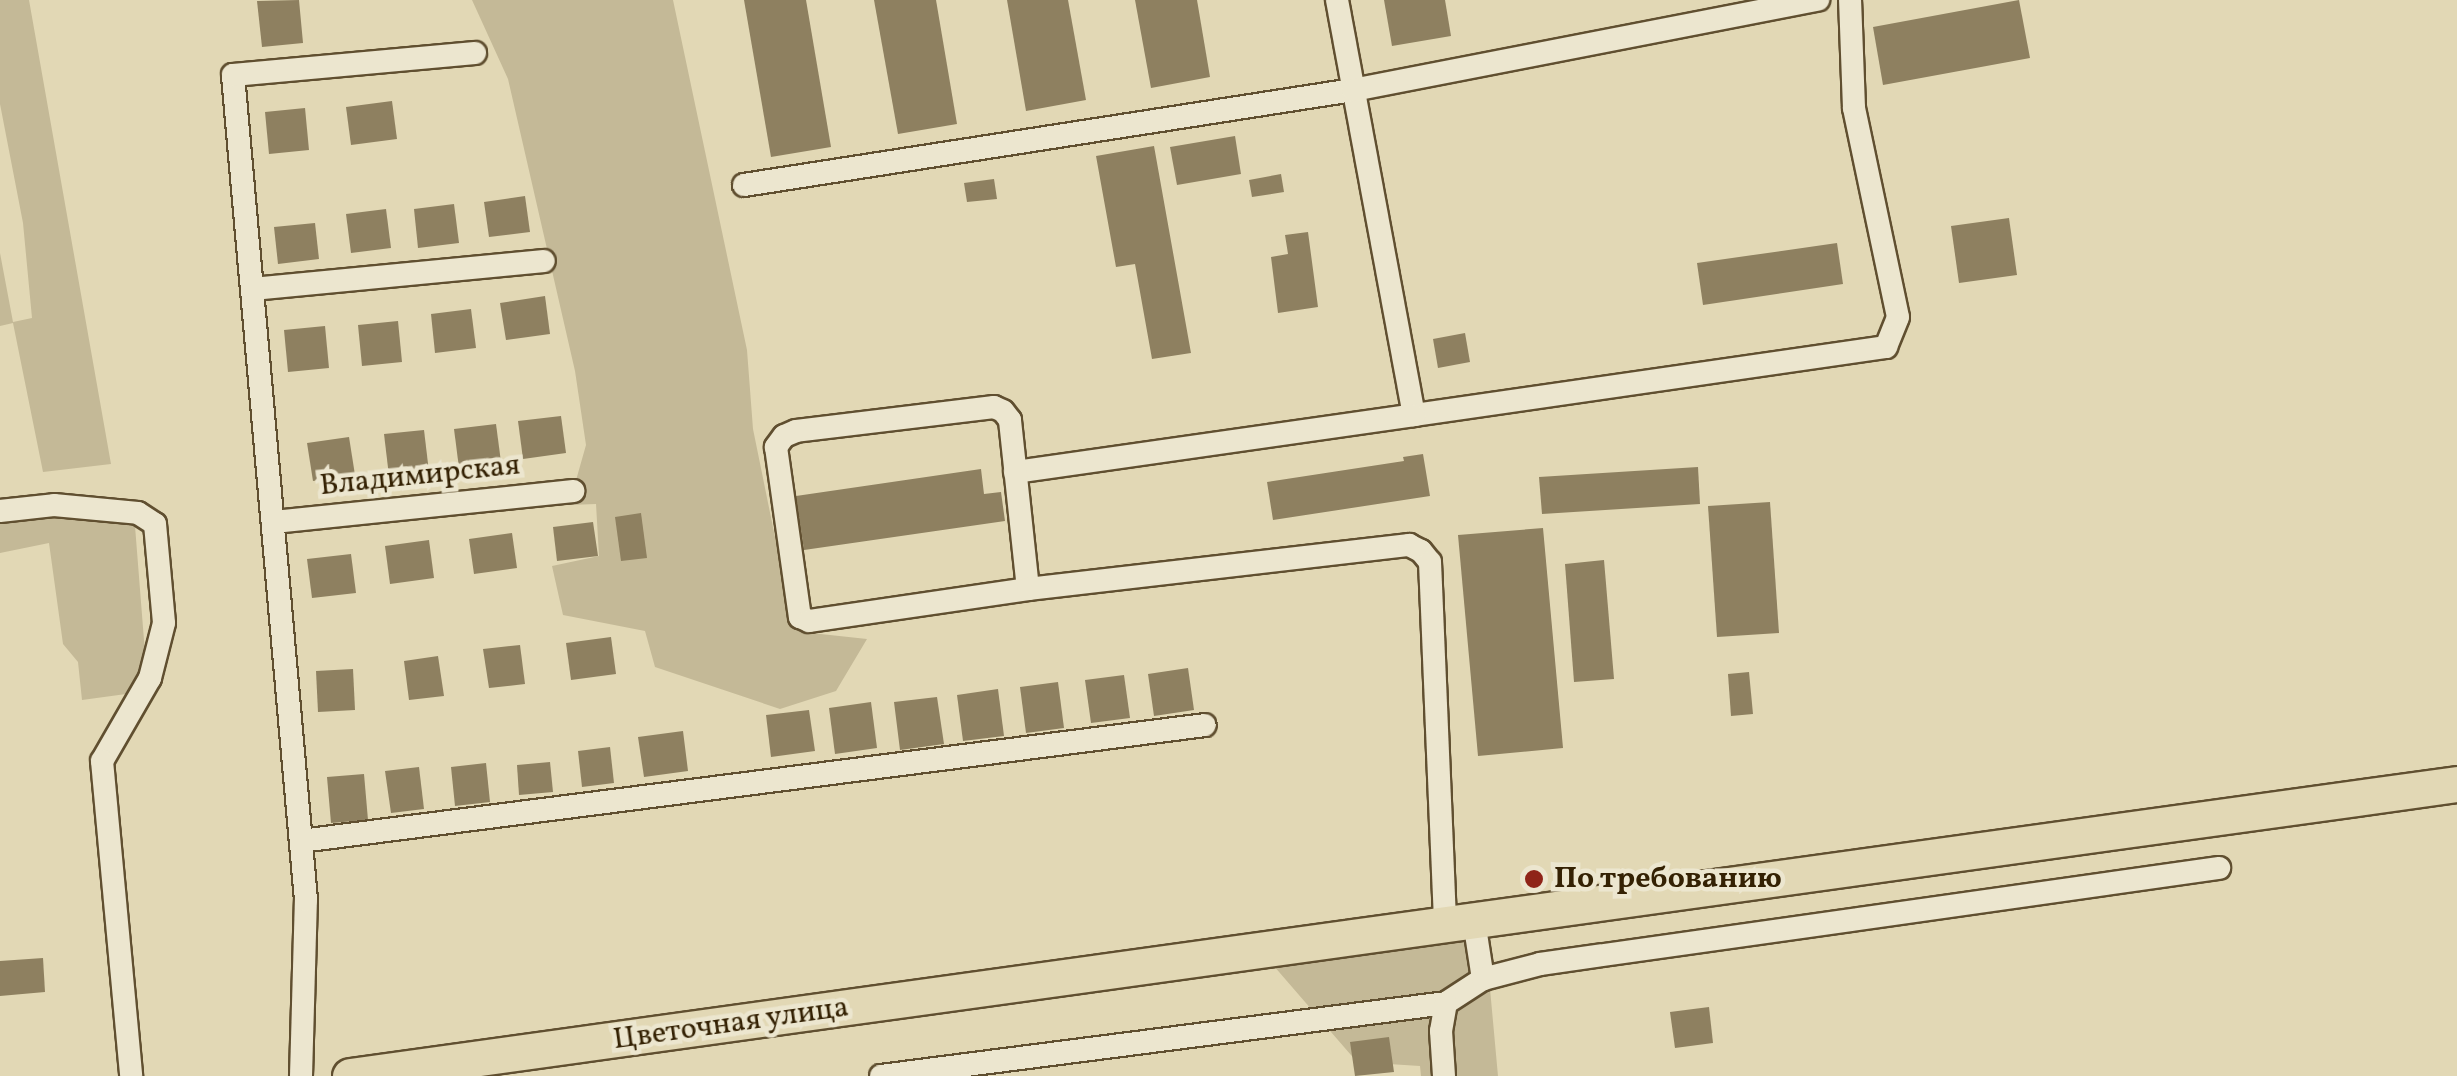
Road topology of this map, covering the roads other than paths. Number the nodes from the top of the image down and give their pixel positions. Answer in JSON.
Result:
{"nodes":[{"id":1,"x":1337,"y":0,"type":"edge"},
{"id":2,"x":1818,"y":0,"type":"edge"},
{"id":3,"x":1850,"y":0,"type":"edge"},
{"id":4,"x":475,"y":53,"type":"dead end"},
{"id":5,"x":1353,"y":90,"type":"junction"},
{"id":6,"x":744,"y":185,"type":"dead end"},
{"id":7,"x":544,"y":261,"type":"dead end"},
{"id":8,"x":253,"y":289,"type":"junction"},
{"id":9,"x":1414,"y":414,"type":"junction"},
{"id":10,"x":1014,"y":472,"type":"junction"},
{"id":11,"x":573,"y":490,"type":"dead end"},
{"id":12,"x":0,"y":510,"type":"edge"},
{"id":13,"x":274,"y":522,"type":"junction"},
{"id":14,"x":1028,"y":589,"type":"junction"},
{"id":15,"x":1205,"y":726,"type":"dead end"},
{"id":16,"x":2457,"y":784,"type":"edge"},
{"id":17,"x":301,"y":841,"type":"junction"},
{"id":18,"x":2218,"y":868,"type":"dead end"},
{"id":19,"x":1460,"y":923,"type":"junction"},
{"id":20,"x":1483,"y":979,"type":"junction"},
{"id":21,"x":1446,"y":1004,"type":"junction"},
{"id":22,"x":131,"y":1076,"type":"edge"},
{"id":23,"x":302,"y":1076,"type":"edge"},
{"id":24,"x":350,"y":1076,"type":"edge"},
{"id":25,"x":882,"y":1076,"type":"edge"},
{"id":26,"x":1444,"y":1076,"type":"edge"}],
"edges":[{"from":1,"to":5,"type":"street"},
{"from":2,"to":5,"type":"street"},
{"from":3,"to":9,"type":"street"},
{"from":4,"to":8,"type":"street"},
{"from":5,"to":6,"type":"street"},
{"from":5,"to":9,"type":"street"},
{"from":7,"to":8,"type":"street"},
{"from":8,"to":13,"type":"street"},
{"from":9,"to":10,"type":"street"},
{"from":10,"to":14,"type":"street"},
{"from":10,"to":14,"type":"street"},
{"from":11,"to":13,"type":"street","name":"Владимирская"},
{"from":12,"to":22,"type":"street"},
{"from":13,"to":17,"type":"street"},
{"from":14,"to":19,"type":"street"},
{"from":15,"to":17,"type":"street"},
{"from":16,"to":19,"type":"main road","name":"Цветочная улица"},
{"from":17,"to":23,"type":"street"},
{"from":18,"to":20,"type":"street"},
{"from":19,"to":20,"type":"street"},
{"from":19,"to":24,"type":"main road","name":"Цветочная улица"},
{"from":20,"to":21,"type":"street"},
{"from":21,"to":25,"type":"street"},
{"from":21,"to":26,"type":"street"}]}
